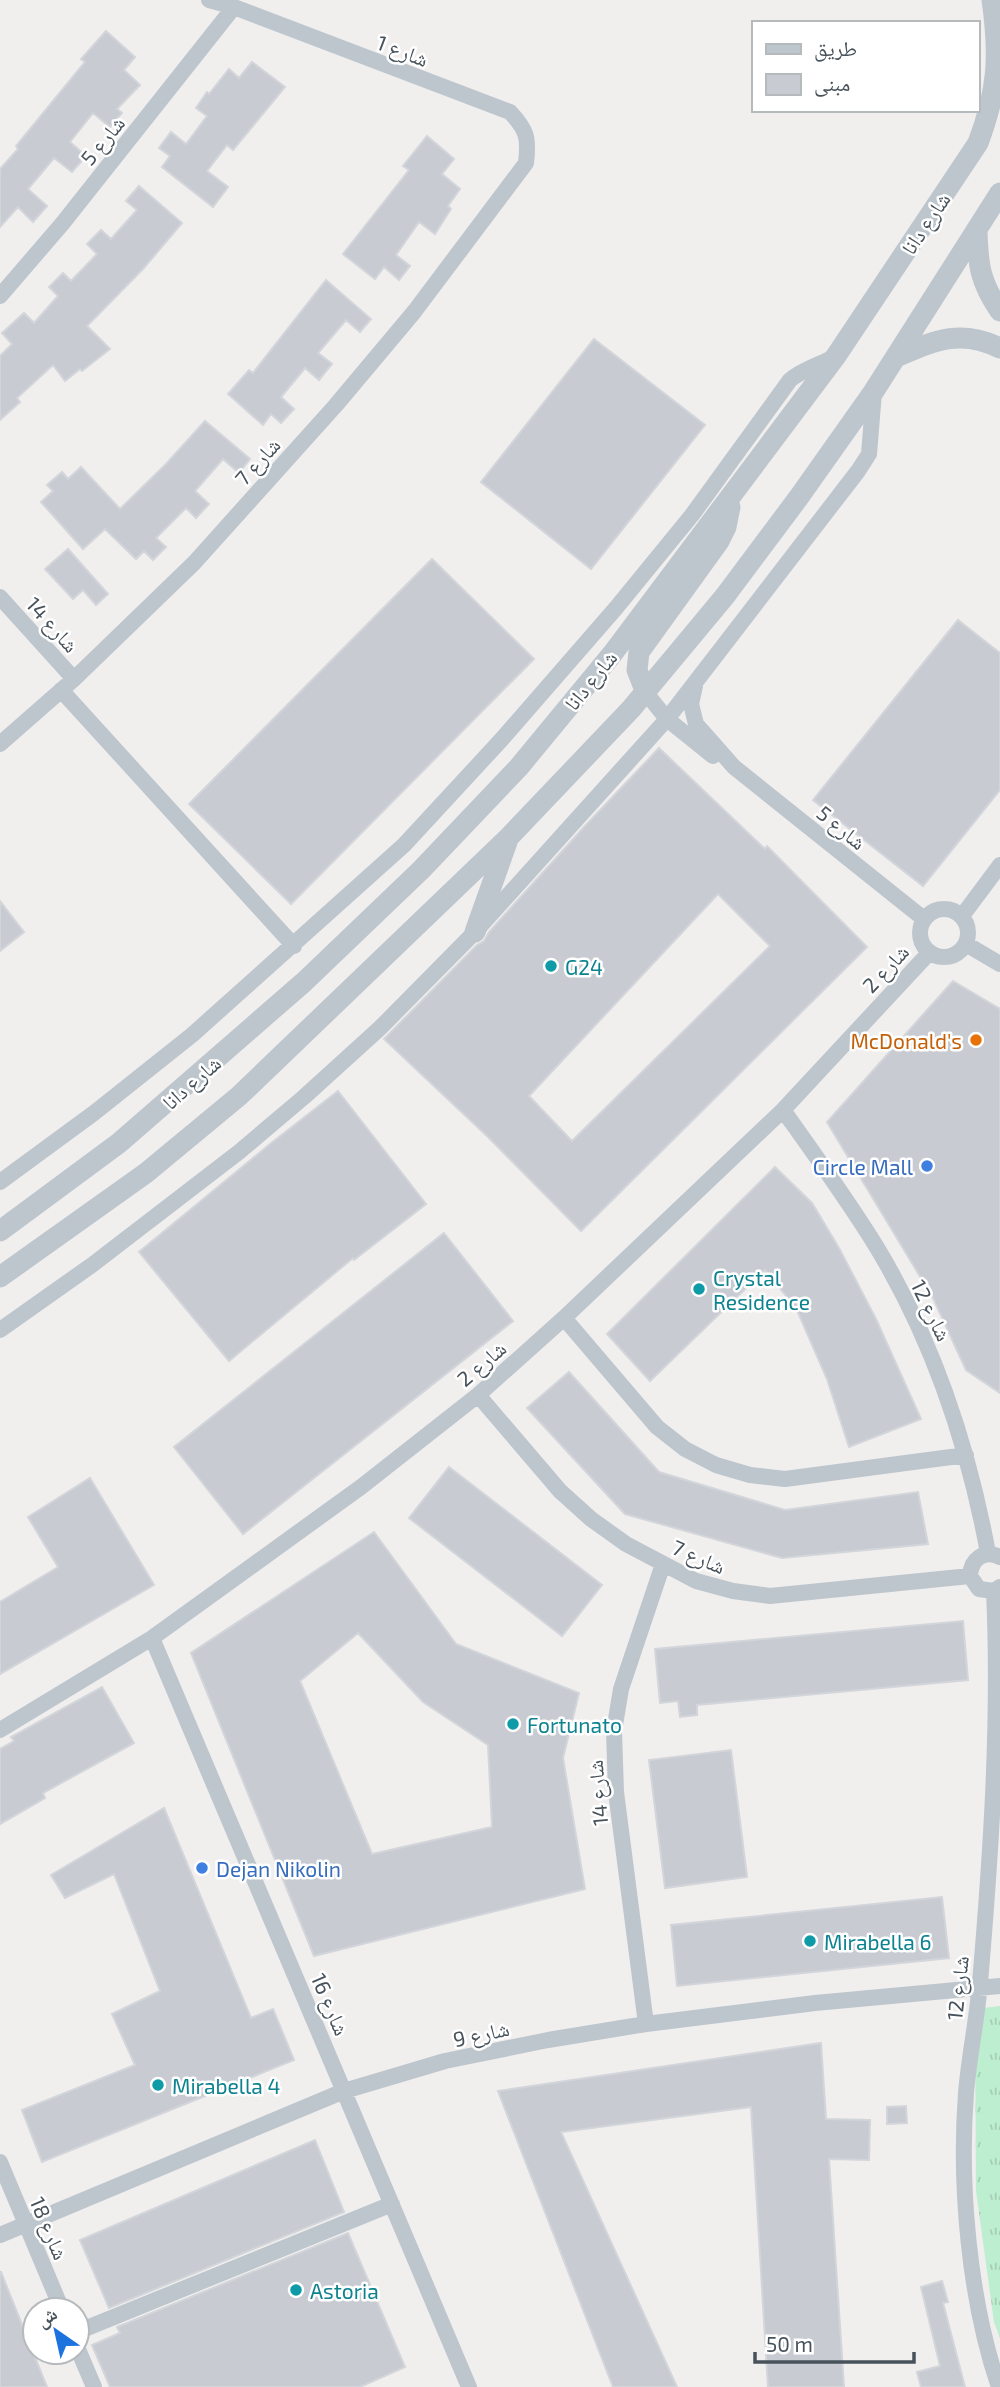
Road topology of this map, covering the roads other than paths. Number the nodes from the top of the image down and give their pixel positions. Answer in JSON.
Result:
{"nodes":[{"id":1,"x":209,"y":0,"type":"edge"},
{"id":2,"x":992,"y":0,"type":"edge"},
{"id":3,"x":234,"y":8,"type":"junction"},
{"id":4,"x":514,"y":179,"type":"joint"},
{"id":5,"x":1000,"y":192,"type":"edge"},
{"id":6,"x":977,"y":231,"type":"junction"},
{"id":7,"x":0,"y":296,"type":"edge"},
{"id":8,"x":1000,"y":311,"type":"edge"},
{"id":9,"x":1000,"y":348,"type":"edge"},
{"id":10,"x":836,"y":356,"type":"junction"},
{"id":11,"x":896,"y":358,"type":"junction"},
{"id":12,"x":874,"y":391,"type":"junction"},
{"id":13,"x":731,"y":498,"type":"junction"},
{"id":14,"x":0,"y":597,"type":"edge"},
{"id":15,"x":696,"y":682,"type":"junction"},
{"id":16,"x":68,"y":684,"type":"junction"},
{"id":17,"x":646,"y":693,"type":"junction"},
{"id":18,"x":667,"y":719,"type":"junction"},
{"id":19,"x":0,"y":744,"type":"edge"},
{"id":20,"x":734,"y":767,"type":"junction"},
{"id":21,"x":509,"y":837,"type":"junction"},
{"id":22,"x":1000,"y":865,"type":"edge"},
{"id":23,"x":962,"y":916,"type":"junction"},
{"id":24,"x":924,"y":919,"type":"junction"},
{"id":25,"x":475,"y":932,"type":"junction"},
{"id":26,"x":966,"y":943,"type":"junction"},
{"id":27,"x":293,"y":946,"type":"junction"},
{"id":28,"x":929,"y":953,"type":"junction"},
{"id":29,"x":1000,"y":964,"type":"edge"},
{"id":30,"x":783,"y":1110,"type":"junction"},
{"id":31,"x":0,"y":1182,"type":"edge"},
{"id":32,"x":0,"y":1231,"type":"edge"},
{"id":33,"x":0,"y":1277,"type":"edge"},
{"id":34,"x":564,"y":1318,"type":"junction"},
{"id":35,"x":0,"y":1329,"type":"edge"},
{"id":36,"x":478,"y":1395,"type":"junction"},
{"id":37,"x":966,"y":1455,"type":"junction"},
{"id":38,"x":994,"y":1555,"type":"edge"},
{"id":39,"x":663,"y":1564,"type":"junction"},
{"id":40,"x":970,"y":1576,"type":"junction"},
{"id":41,"x":997,"y":1589,"type":"edge"},
{"id":42,"x":152,"y":1638,"type":"junction"},
{"id":43,"x":0,"y":1730,"type":"edge"},
{"id":44,"x":1000,"y":1986,"type":"edge"},
{"id":45,"x":980,"y":1987,"type":"junction"},
{"id":46,"x":646,"y":2024,"type":"junction"},
{"id":47,"x":344,"y":2091,"type":"junction"},
{"id":48,"x":0,"y":2162,"type":"edge"},
{"id":49,"x":392,"y":2204,"type":"junction"},
{"id":50,"x":26,"y":2224,"type":"junction"},
{"id":51,"x":0,"y":2235,"type":"edge"},
{"id":52,"x":56,"y":2296,"type":"edge"},
{"id":53,"x":91,"y":2326,"type":"edge"},
{"id":54,"x":85,"y":2366,"type":"edge"},
{"id":55,"x":94,"y":2387,"type":"edge"},
{"id":56,"x":469,"y":2387,"type":"edge"},
{"id":57,"x":999,"y":2387,"type":"edge"}],
"edges":[{"from":1,"to":3,"type":"street","name":"شارع 1"},
{"from":2,"to":10,"type":"street","name":"شارع دانا"},
{"from":3,"to":4,"type":"street","name":"شارع 1"},
{"from":3,"to":7,"type":"street","name":"شارع 5"},
{"from":4,"to":16,"type":"street","name":"شارع 7"},
{"from":5,"to":6,"type":"street","name":"شارع دانا"},
{"from":6,"to":8,"type":"street"},
{"from":6,"to":11,"type":"street","name":"شارع دانا"},
{"from":9,"to":11,"type":"street"},
{"from":10,"to":13,"type":"street","name":"شارع دانا"},
{"from":10,"to":27,"type":"street"},
{"from":11,"to":12,"type":"street","name":"شارع دانا"},
{"from":12,"to":15,"type":"street"},
{"from":12,"to":17,"type":"street","name":"شارع دانا"},
{"from":13,"to":17,"type":"street"},
{"from":13,"to":32,"type":"street","name":"شارع دانا"},
{"from":14,"to":16,"type":"street","name":"شارع 14"},
{"from":15,"to":18,"type":"street"},
{"from":15,"to":20,"type":"street","name":"شارع 5"},
{"from":16,"to":19,"type":"street","name":"شارع 7"},
{"from":16,"to":27,"type":"street","name":"شارع 14"},
{"from":17,"to":18,"type":"street","name":"شارع 5"},
{"from":17,"to":21,"type":"street","name":"شارع دانا"},
{"from":18,"to":20,"type":"street","name":"شارع 5"},
{"from":18,"to":25,"type":"street"},
{"from":20,"to":24,"type":"street","name":"شارع 5"},
{"from":21,"to":25,"type":"street"},
{"from":21,"to":33,"type":"street","name":"شارع دانا"},
{"from":22,"to":23,"type":"street"},
{"from":23,"to":24,"type":"street"},
{"from":23,"to":26,"type":"street"},
{"from":24,"to":28,"type":"street"},
{"from":25,"to":35,"type":"street"},
{"from":26,"to":28,"type":"street"},
{"from":26,"to":29,"type":"street"},
{"from":27,"to":31,"type":"street"},
{"from":28,"to":30,"type":"street","name":"شارع 2"},
{"from":30,"to":34,"type":"street","name":"شارع 2"},
{"from":30,"to":37,"type":"street","name":"شارع 12"},
{"from":34,"to":36,"type":"street","name":"شارع 2"},
{"from":34,"to":37,"type":"street"},
{"from":36,"to":39,"type":"street","name":"شارع 7"},
{"from":36,"to":42,"type":"street","name":"شارع 2"},
{"from":37,"to":38,"type":"street","name":"شارع 12"},
{"from":38,"to":40,"type":"street"},
{"from":39,"to":40,"type":"street","name":"شارع 7"},
{"from":39,"to":46,"type":"street","name":"شارع 14"},
{"from":40,"to":41,"type":"street"},
{"from":41,"to":45,"type":"street","name":"شارع 12"},
{"from":42,"to":43,"type":"street","name":"شارع 2"},
{"from":42,"to":47,"type":"street","name":"شارع 16"},
{"from":44,"to":45,"type":"street","name":"شارع 9"},
{"from":45,"to":46,"type":"street","name":"شارع 9"},
{"from":45,"to":57,"type":"street","name":"شارع 12"},
{"from":46,"to":47,"type":"street","name":"شارع 9"},
{"from":47,"to":49,"type":"street","name":"شارع 16"},
{"from":47,"to":50,"type":"street","name":"شارع 9"},
{"from":48,"to":50,"type":"street","name":"شارع 18"},
{"from":49,"to":53,"type":"street"},
{"from":49,"to":56,"type":"street","name":"شارع 16"},
{"from":50,"to":51,"type":"street","name":"شارع 9"},
{"from":50,"to":52,"type":"street","name":"شارع 18"},
{"from":54,"to":55,"type":"street"}]}
